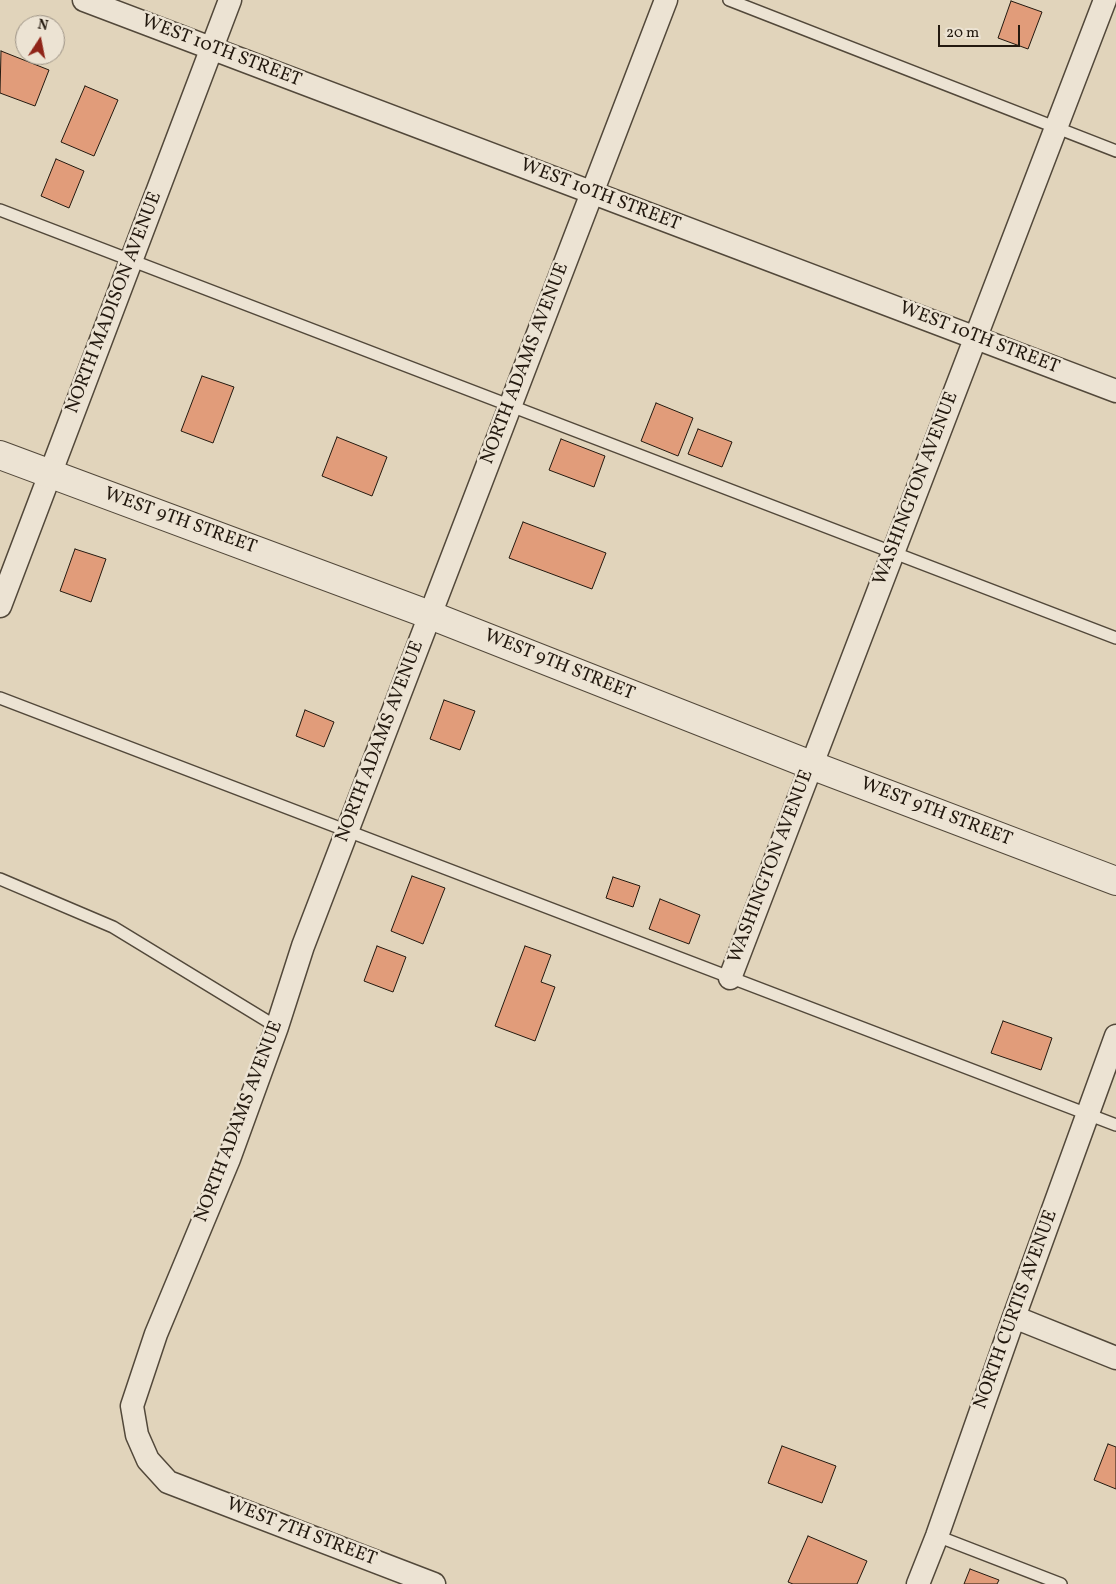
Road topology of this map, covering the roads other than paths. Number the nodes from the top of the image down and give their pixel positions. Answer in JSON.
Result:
{"nodes":[{"id":1,"x":84,"y":0,"type":"edge"},
{"id":2,"x":230,"y":0,"type":"edge"},
{"id":3,"x":666,"y":0,"type":"edge"},
{"id":4,"x":729,"y":0,"type":"edge"},
{"id":5,"x":1105,"y":0,"type":"edge"},
{"id":6,"x":212,"y":49,"type":"junction"},
{"id":7,"x":1056,"y":128,"type":"junction"},
{"id":8,"x":1116,"y":151,"type":"edge"},
{"id":9,"x":592,"y":193,"type":"junction"},
{"id":10,"x":0,"y":210,"type":"edge"},
{"id":11,"x":131,"y":260,"type":"junction"},
{"id":12,"x":975,"y":337,"type":"junction"},
{"id":13,"x":1116,"y":391,"type":"edge"},
{"id":14,"x":510,"y":405,"type":"junction"},
{"id":15,"x":0,"y":455,"type":"edge"},
{"id":16,"x":50,"y":474,"type":"junction"},
{"id":17,"x":892,"y":552,"type":"junction"},
{"id":18,"x":0,"y":606,"type":"edge"},
{"id":19,"x":430,"y":615,"type":"junction"},
{"id":20,"x":1116,"y":638,"type":"edge"},
{"id":21,"x":0,"y":698,"type":"edge"},
{"id":22,"x":811,"y":765,"type":"junction"},
{"id":23,"x":347,"y":832,"type":"junction"},
{"id":24,"x":0,"y":879,"type":"edge"},
{"id":25,"x":1116,"y":881,"type":"edge"},
{"id":26,"x":730,"y":978,"type":"junction"},
{"id":27,"x":277,"y":1027,"type":"junction"},
{"id":28,"x":1116,"y":1036,"type":"edge"},
{"id":29,"x":1088,"y":1114,"type":"junction"},
{"id":30,"x":1116,"y":1125,"type":"edge"},
{"id":31,"x":1014,"y":1317,"type":"junction"},
{"id":32,"x":1116,"y":1358,"type":"edge"},
{"id":33,"x":168,"y":1482,"type":"joint"},
{"id":34,"x":937,"y":1536,"type":"junction"},
{"id":35,"x":434,"y":1584,"type":"edge"},
{"id":36,"x":918,"y":1584,"type":"edge"},
{"id":37,"x":1061,"y":1584,"type":"edge"}],
"edges":[{"from":1,"to":6,"type":"street","name":"WEST 10TH STREET"},
{"from":2,"to":6,"type":"street","name":"NORTH MADISON AVENUE"},
{"from":3,"to":9,"type":"street","name":"NORTH ADAMS AVENUE"},
{"from":4,"to":7,"type":"lane"},
{"from":5,"to":7,"type":"street","name":"WASHINGTON AVENUE"},
{"from":6,"to":9,"type":"street","name":"WEST 10TH STREET"},
{"from":6,"to":11,"type":"street","name":"NORTH MADISON AVENUE"},
{"from":7,"to":8,"type":"lane"},
{"from":7,"to":12,"type":"street","name":"WASHINGTON AVENUE"},
{"from":9,"to":12,"type":"street","name":"WEST 10TH STREET"},
{"from":9,"to":14,"type":"street","name":"NORTH ADAMS AVENUE"},
{"from":10,"to":11,"type":"lane"},
{"from":11,"to":14,"type":"lane"},
{"from":11,"to":16,"type":"street","name":"NORTH MADISON AVENUE"},
{"from":12,"to":13,"type":"street","name":"WEST 10TH STREET"},
{"from":12,"to":17,"type":"street","name":"WASHINGTON AVENUE"},
{"from":14,"to":17,"type":"lane"},
{"from":14,"to":19,"type":"street","name":"NORTH ADAMS AVENUE"},
{"from":15,"to":16,"type":"street","name":"WEST 9TH STREET"},
{"from":16,"to":18,"type":"street","name":"NORTH MADISON AVENUE"},
{"from":16,"to":19,"type":"street","name":"WEST 9TH STREET"},
{"from":17,"to":20,"type":"lane"},
{"from":17,"to":22,"type":"street","name":"WASHINGTON AVENUE"},
{"from":19,"to":22,"type":"street","name":"WEST 9TH STREET"},
{"from":19,"to":23,"type":"street","name":"NORTH ADAMS AVENUE"},
{"from":21,"to":23,"type":"lane"},
{"from":22,"to":25,"type":"street","name":"WEST 9TH STREET"},
{"from":22,"to":26,"type":"street","name":"WASHINGTON AVENUE"},
{"from":23,"to":26,"type":"lane"},
{"from":23,"to":27,"type":"street","name":"NORTH ADAMS AVENUE"},
{"from":24,"to":27,"type":"lane"},
{"from":26,"to":29,"type":"lane"},
{"from":27,"to":33,"type":"street","name":"NORTH ADAMS AVENUE"},
{"from":28,"to":29,"type":"street","name":"NORTH CURTIS AVENUE"},
{"from":29,"to":30,"type":"lane"},
{"from":29,"to":31,"type":"street","name":"NORTH CURTIS AVENUE"},
{"from":31,"to":32,"type":"street"},
{"from":31,"to":34,"type":"street","name":"NORTH CURTIS AVENUE"},
{"from":33,"to":35,"type":"street","name":"WEST 7TH STREET"},
{"from":34,"to":36,"type":"street","name":"NORTH CURTIS AVENUE"},
{"from":34,"to":37,"type":"lane"}]}
